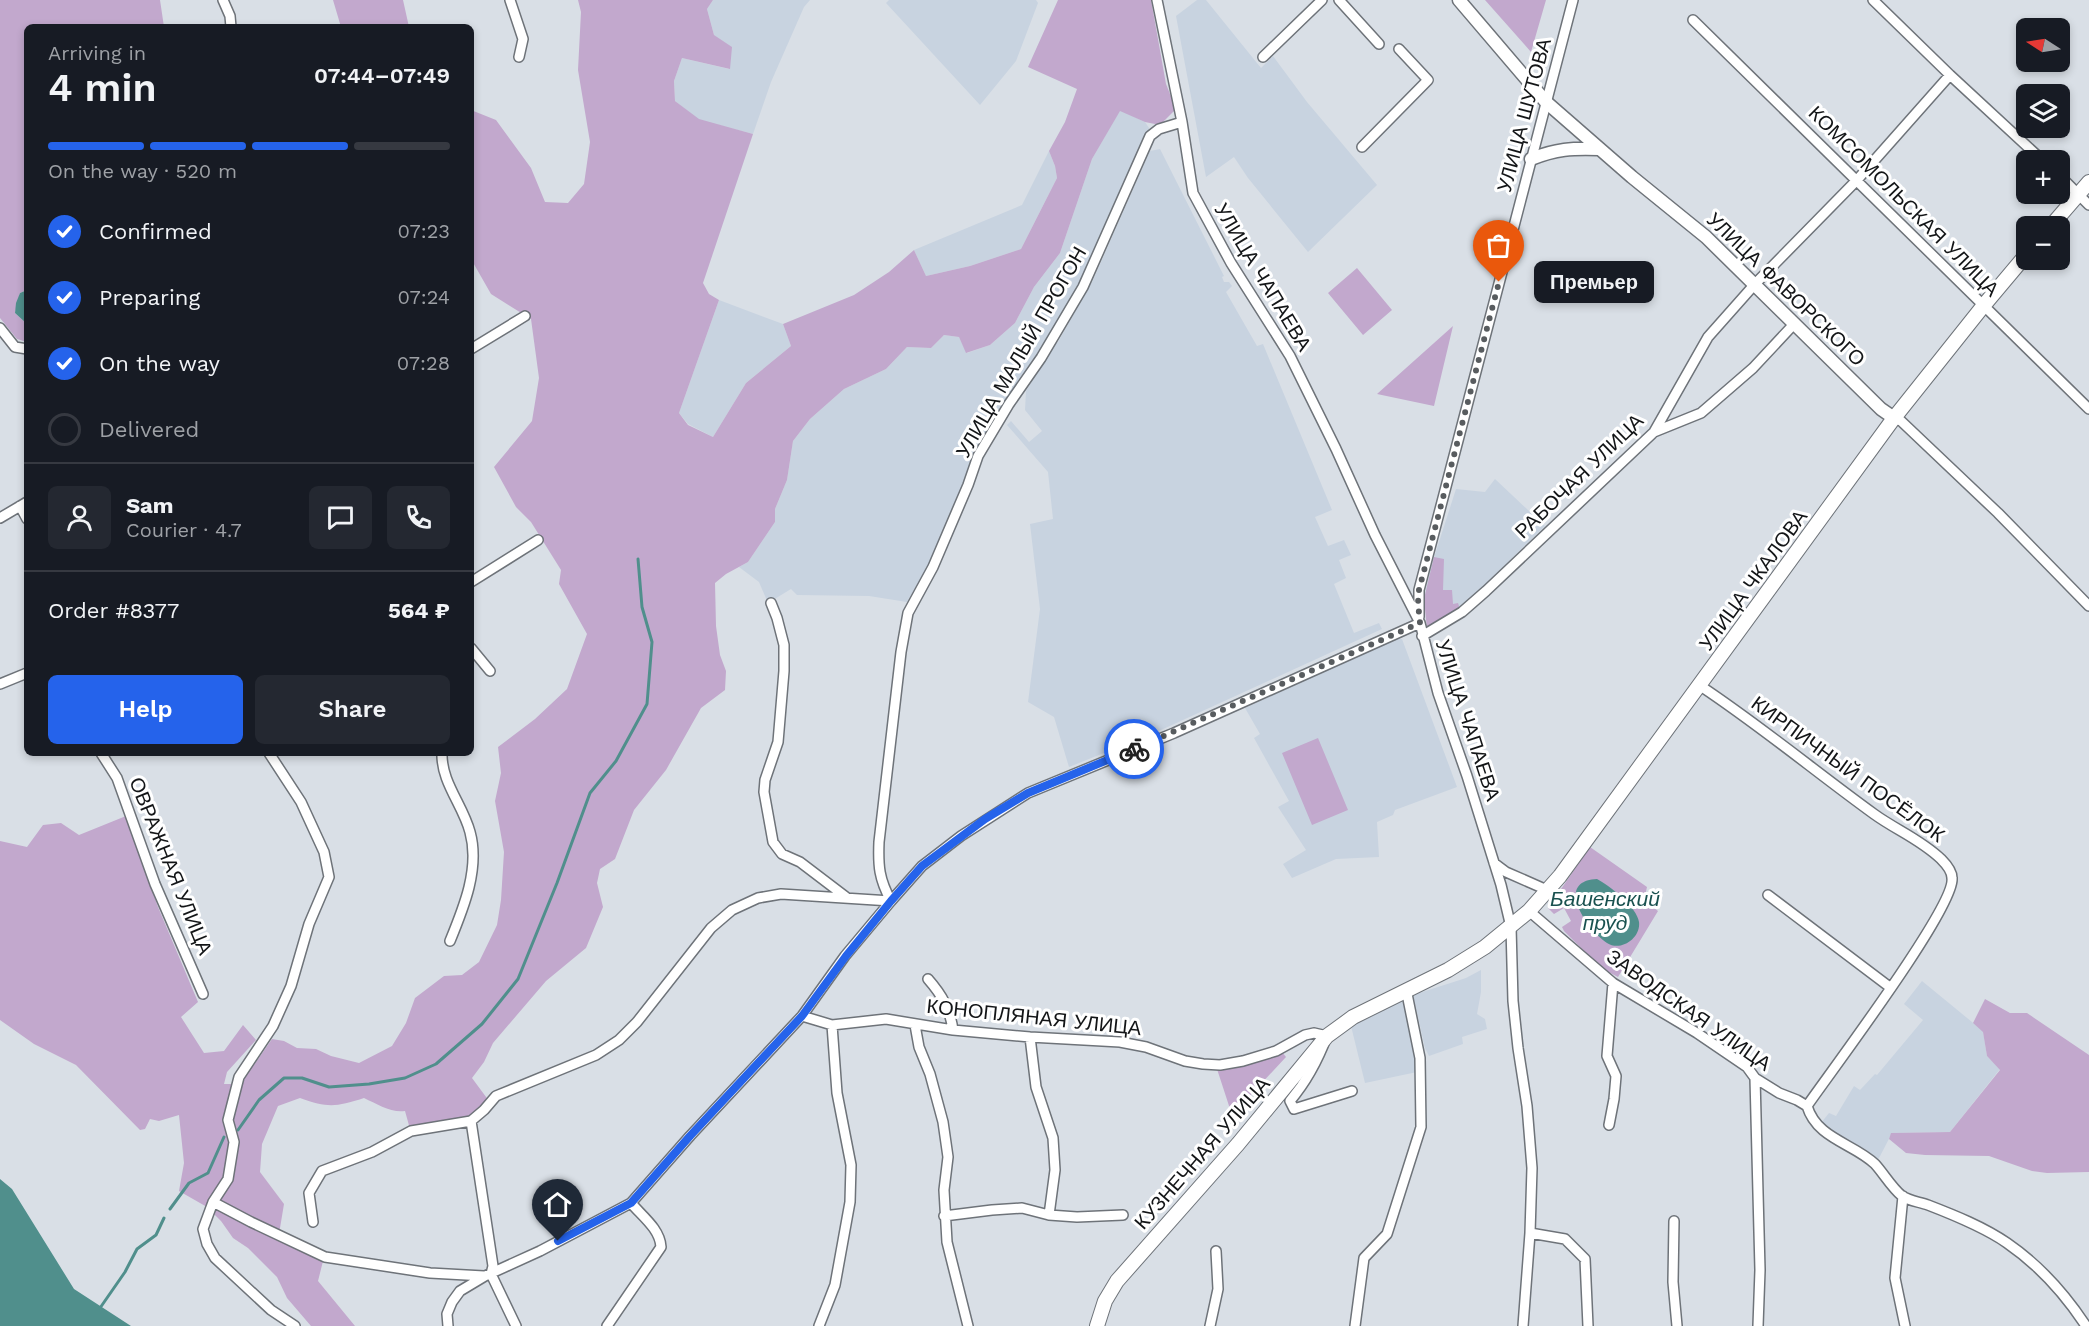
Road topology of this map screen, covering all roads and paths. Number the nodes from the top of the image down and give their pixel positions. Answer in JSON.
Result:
{"nodes":[{"id":1,"x":223,"y":0,"type":"edge"},
{"id":2,"x":510,"y":0,"type":"edge"},
{"id":3,"x":1157,"y":0,"type":"edge"},
{"id":4,"x":1322,"y":0,"type":"edge"},
{"id":5,"x":1339,"y":0,"type":"edge"},
{"id":6,"x":1459,"y":0,"type":"edge"},
{"id":7,"x":1573,"y":0,"type":"edge"},
{"id":8,"x":1874,"y":0,"type":"edge"},
{"id":9,"x":1693,"y":20,"type":"dead end"},
{"id":10,"x":231,"y":24,"type":"edge"},
{"id":11,"x":1379,"y":44,"type":"dead end"},
{"id":12,"x":1399,"y":50,"type":"dead end"},
{"id":13,"x":519,"y":57,"type":"dead end"},
{"id":14,"x":1263,"y":57,"type":"dead end"},
{"id":15,"x":1950,"y":75,"type":"junction"},
{"id":16,"x":1546,"y":102,"type":"junction"},
{"id":17,"x":1182,"y":122,"type":"junction"},
{"id":18,"x":1362,"y":147,"type":"dead end"},
{"id":19,"x":1599,"y":149,"type":"junction"},
{"id":20,"x":2031,"y":150,"type":"edge"},
{"id":21,"x":1531,"y":159,"type":"junction"},
{"id":22,"x":1857,"y":180,"type":"junction"},
{"id":23,"x":2089,"y":182,"type":"edge"},
{"id":24,"x":2070,"y":185,"type":"edge"},
{"id":25,"x":2079,"y":194,"type":"junction"},
{"id":26,"x":2089,"y":205,"type":"edge"},
{"id":27,"x":2060,"y":216,"type":"edge"},
{"id":28,"x":2016,"y":267,"type":"edge"},
{"id":29,"x":1755,"y":284,"type":"junction"},
{"id":30,"x":1983,"y":305,"type":"junction"},
{"id":31,"x":525,"y":316,"type":"dead end"},
{"id":32,"x":1795,"y":323,"type":"junction"},
{"id":33,"x":0,"y":328,"type":"edge"},
{"id":34,"x":474,"y":347,"type":"edge"},
{"id":35,"x":24,"y":348,"type":"edge"},
{"id":36,"x":2089,"y":409,"type":"edge"},
{"id":37,"x":1894,"y":418,"type":"junction"},
{"id":38,"x":1654,"y":432,"type":"junction"},
{"id":39,"x":24,"y":504,"type":"edge"},
{"id":40,"x":0,"y":518,"type":"edge"},
{"id":41,"x":538,"y":540,"type":"dead end"},
{"id":42,"x":474,"y":580,"type":"edge"},
{"id":43,"x":771,"y":603,"type":"dead end"},
{"id":44,"x":2089,"y":606,"type":"edge"},
{"id":45,"x":1420,"y":623,"type":"junction"},
{"id":46,"x":1422,"y":636,"type":"junction"},
{"id":47,"x":474,"y":651,"type":"edge"},
{"id":48,"x":490,"y":670,"type":"dead end"},
{"id":49,"x":24,"y":674,"type":"edge"},
{"id":50,"x":0,"y":684,"type":"edge"},
{"id":51,"x":1698,"y":687,"type":"junction"},
{"id":52,"x":103,"y":756,"type":"edge"},
{"id":53,"x":271,"y":756,"type":"edge"},
{"id":54,"x":442,"y":756,"type":"edge"},
{"id":55,"x":1494,"y":863,"type":"junction"},
{"id":56,"x":1547,"y":890,"type":"junction"},
{"id":57,"x":1768,"y":895,"type":"dead end"},
{"id":58,"x":846,"y":897,"type":"junction"},
{"id":59,"x":891,"y":901,"type":"junction"},
{"id":60,"x":1529,"y":911,"type":"junction"},
{"id":61,"x":1511,"y":927,"type":"junction"},
{"id":62,"x":450,"y":941,"type":"dead end"},
{"id":63,"x":928,"y":979,"type":"dead end"},
{"id":64,"x":1613,"y":983,"type":"junction"},
{"id":65,"x":1891,"y":988,"type":"junction"},
{"id":66,"x":1406,"y":989,"type":"junction"},
{"id":67,"x":203,"y":994,"type":"dead end"},
{"id":68,"x":802,"y":1016,"type":"junction"},
{"id":69,"x":832,"y":1025,"type":"junction"},
{"id":70,"x":915,"y":1025,"type":"junction"},
{"id":71,"x":953,"y":1030,"type":"junction"},
{"id":72,"x":1327,"y":1036,"type":"junction"},
{"id":73,"x":1030,"y":1037,"type":"junction"},
{"id":74,"x":1755,"y":1078,"type":"junction"},
{"id":75,"x":1352,"y":1091,"type":"dead end"},
{"id":76,"x":1807,"y":1106,"type":"junction"},
{"id":77,"x":471,"y":1121,"type":"junction"},
{"id":78,"x":1609,"y":1125,"type":"dead end"},
{"id":79,"x":1903,"y":1196,"type":"junction"},
{"id":80,"x":213,"y":1202,"type":"junction"},
{"id":81,"x":631,"y":1203,"type":"junction"},
{"id":82,"x":1049,"y":1215,"type":"junction"},
{"id":83,"x":1123,"y":1215,"type":"dead end"},
{"id":84,"x":944,"y":1216,"type":"junction"},
{"id":85,"x":1674,"y":1221,"type":"dead end"},
{"id":86,"x":313,"y":1222,"type":"dead end"},
{"id":87,"x":1530,"y":1233,"type":"junction"},
{"id":88,"x":1216,"y":1251,"type":"dead end"},
{"id":89,"x":488,"y":1275,"type":"junction"},
{"id":90,"x":612,"y":1324,"type":"edge"},
{"id":91,"x":295,"y":1326,"type":"edge"},
{"id":92,"x":448,"y":1326,"type":"edge"},
{"id":93,"x":516,"y":1326,"type":"edge"},
{"id":94,"x":819,"y":1326,"type":"edge"},
{"id":95,"x":968,"y":1326,"type":"edge"},
{"id":96,"x":1097,"y":1326,"type":"edge"},
{"id":97,"x":1210,"y":1326,"type":"edge"},
{"id":98,"x":1355,"y":1326,"type":"edge"},
{"id":99,"x":1523,"y":1326,"type":"edge"},
{"id":100,"x":1588,"y":1326,"type":"edge"},
{"id":101,"x":1677,"y":1326,"type":"edge"},
{"id":102,"x":1758,"y":1326,"type":"edge"},
{"id":103,"x":1905,"y":1326,"type":"edge"},
{"id":104,"x":2085,"y":1326,"type":"edge"}],
"edges":[{"from":1,"to":10,"type":"street"},
{"from":2,"to":13,"type":"street"},
{"from":3,"to":17,"type":"street","name":"УЛИЦА ЧАПАЕВА"},
{"from":4,"to":14,"type":"street"},
{"from":5,"to":11,"type":"street"},
{"from":6,"to":16,"type":"street","name":"УЛИЦА ФАВОРСКОГО"},
{"from":7,"to":16,"type":"street","name":"УЛИЦА ШУТОВА"},
{"from":8,"to":15,"type":"street"},
{"from":9,"to":22,"type":"street","name":"КОМСОМОЛЬСКАЯ УЛИЦА"},
{"from":12,"to":18,"type":"street"},
{"from":15,"to":20,"type":"street"},
{"from":15,"to":22,"type":"street","name":"РАБОЧАЯ УЛИЦА"},
{"from":16,"to":19,"type":"street","name":"УЛИЦА ФАВОРСКОГО"},
{"from":16,"to":21,"type":"street","name":"УЛИЦА ШУТОВА"},
{"from":17,"to":45,"type":"street","name":"УЛИЦА ЧАПАЕВА"},
{"from":17,"to":59,"type":"street","name":"УЛИЦА МАЛЫЙ ПРОГОН"},
{"from":19,"to":21,"type":"street"},
{"from":19,"to":29,"type":"street","name":"УЛИЦА ФАВОРСКОГО"},
{"from":21,"to":45,"type":"street","name":"УЛИЦА ШУТОВА"},
{"from":22,"to":29,"type":"street","name":"РАБОЧАЯ УЛИЦА"},
{"from":22,"to":30,"type":"street","name":"КОМСОМОЛЬСКАЯ УЛИЦА"},
{"from":23,"to":25,"type":"main road"},
{"from":24,"to":25,"type":"street"},
{"from":25,"to":26,"type":"street"},
{"from":25,"to":27,"type":"main road"},
{"from":28,"to":30,"type":"main road","name":"УЛИЦА ЧКАЛОВА"},
{"from":29,"to":32,"type":"street","name":"УЛИЦА ФАВОРСКОГО"},
{"from":29,"to":38,"type":"street","name":"РАБОЧАЯ УЛИЦА"},
{"from":30,"to":36,"type":"street","name":"КОМСОМОЛЬСКАЯ УЛИЦА"},
{"from":30,"to":37,"type":"main road","name":"УЛИЦА ЧКАЛОВА"},
{"from":31,"to":34,"type":"street"},
{"from":32,"to":37,"type":"street","name":"УЛИЦА ФАВОРСКОГО"},
{"from":32,"to":38,"type":"street"},
{"from":33,"to":35,"type":"street"},
{"from":37,"to":44,"type":"street","name":"УЛИЦА ФАВОРСКОГО"},
{"from":37,"to":51,"type":"main road","name":"УЛИЦА ЧКАЛОВА"},
{"from":38,"to":46,"type":"street","name":"РАБОЧАЯ УЛИЦА"},
{"from":39,"to":40,"type":"street"},
{"from":41,"to":42,"type":"street"},
{"from":43,"to":58,"type":"street"},
{"from":45,"to":46,"type":"street","name":"УЛИЦА ЧАПАЕВА"},
{"from":45,"to":59,"type":"street"},
{"from":46,"to":55,"type":"street","name":"УЛИЦА ЧАПАЕВА"},
{"from":47,"to":48,"type":"street"},
{"from":49,"to":50,"type":"street"},
{"from":51,"to":56,"type":"main road","name":"УЛИЦА ЧКАЛОВА"},
{"from":51,"to":65,"type":"street","name":"КИРПИЧНЫЙ ПОСЁЛОК"},
{"from":52,"to":67,"type":"street","name":"ОВРАЖНАЯ УЛИЦА"},
{"from":53,"to":80,"type":"street"},
{"from":54,"to":62,"type":"street"},
{"from":55,"to":56,"type":"street"},
{"from":55,"to":61,"type":"street","name":"УЛИЦА ЧАПАЕВА"},
{"from":56,"to":60,"type":"main road","name":"УЛИЦА ЧКАЛОВА"},
{"from":57,"to":65,"type":"street"},
{"from":58,"to":59,"type":"street"},
{"from":58,"to":77,"type":"street"},
{"from":59,"to":68,"type":"street"},
{"from":60,"to":61,"type":"main road","name":"УЛИЦА ЧКАЛОВА"},
{"from":60,"to":64,"type":"street","name":"ЗАВОДСКАЯ УЛИЦА"},
{"from":61,"to":66,"type":"main road"},
{"from":61,"to":87,"type":"street","name":"УЛИЦА ЧАПАЕВА"},
{"from":63,"to":71,"type":"street"},
{"from":64,"to":74,"type":"street","name":"ЗАВОДСКАЯ УЛИЦА"},
{"from":64,"to":78,"type":"street"},
{"from":65,"to":76,"type":"street","name":"КИРПИЧНЫЙ ПОСЁЛОК"},
{"from":66,"to":72,"type":"main road","name":"КУЗНЕЧНАЯ УЛИЦА"},
{"from":66,"to":98,"type":"street"},
{"from":68,"to":69,"type":"street","name":"КОНОПЛЯНАЯ УЛИЦА"},
{"from":68,"to":81,"type":"street"},
{"from":69,"to":70,"type":"street","name":"КОНОПЛЯНАЯ УЛИЦА"},
{"from":69,"to":94,"type":"street"},
{"from":70,"to":71,"type":"street","name":"КОНОПЛЯНАЯ УЛИЦА"},
{"from":70,"to":84,"type":"street"},
{"from":71,"to":73,"type":"street","name":"КОНОПЛЯНАЯ УЛИЦА"},
{"from":72,"to":73,"type":"street","name":"КОНОПЛЯНАЯ УЛИЦА"},
{"from":72,"to":75,"type":"street"},
{"from":72,"to":96,"type":"main road","name":"КУЗНЕЧНАЯ УЛИЦА"},
{"from":73,"to":82,"type":"street"},
{"from":74,"to":76,"type":"street","name":"ЗАВОДСКАЯ УЛИЦА"},
{"from":74,"to":102,"type":"street"},
{"from":76,"to":79,"type":"street"},
{"from":77,"to":86,"type":"street"},
{"from":77,"to":89,"type":"street"},
{"from":79,"to":103,"type":"street"},
{"from":79,"to":104,"type":"street"},
{"from":80,"to":89,"type":"street"},
{"from":80,"to":91,"type":"street"},
{"from":81,"to":89,"type":"street"},
{"from":81,"to":90,"type":"street"},
{"from":82,"to":83,"type":"street"},
{"from":82,"to":84,"type":"street"},
{"from":84,"to":95,"type":"street"},
{"from":85,"to":101,"type":"street"},
{"from":87,"to":99,"type":"street","name":"УЛИЦА ЧАПАЕВА"},
{"from":87,"to":100,"type":"street"},
{"from":88,"to":97,"type":"street"},
{"from":89,"to":92,"type":"street"},
{"from":89,"to":93,"type":"street"}]}
